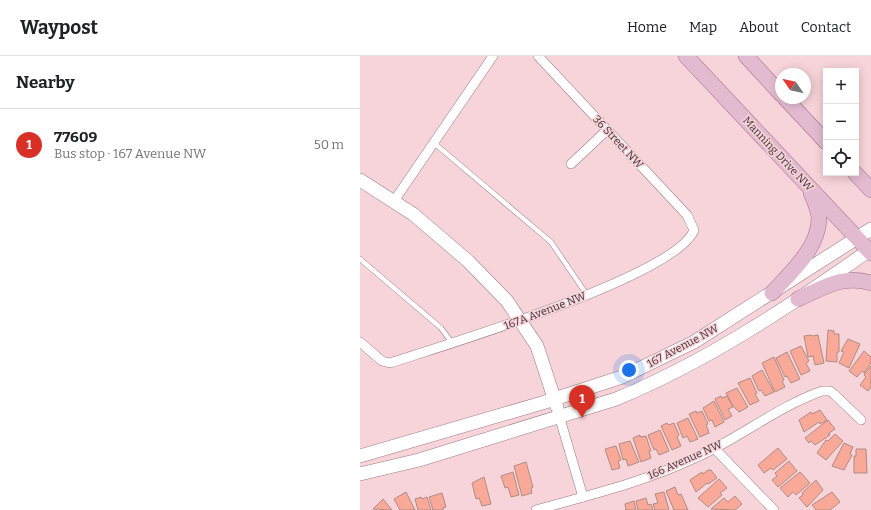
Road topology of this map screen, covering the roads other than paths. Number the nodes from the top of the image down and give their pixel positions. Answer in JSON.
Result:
{"nodes":[{"id":1,"x":493,"y":56,"type":"edge"},
{"id":2,"x":538,"y":56,"type":"edge"},
{"id":3,"x":686,"y":56,"type":"edge"},
{"id":4,"x":746,"y":56,"type":"edge"},
{"id":5,"x":775,"y":87,"type":"edge"},
{"id":6,"x":791,"y":104,"type":"edge"},
{"id":7,"x":607,"y":130,"type":"junction"},
{"id":8,"x":824,"y":140,"type":"edge"},
{"id":9,"x":434,"y":143,"type":"junction"},
{"id":10,"x":571,"y":164,"type":"dead end"},
{"id":11,"x":858,"y":176,"type":"edge"},
{"id":12,"x":360,"y":180,"type":"edge"},
{"id":13,"x":810,"y":188,"type":"junction"},
{"id":14,"x":871,"y":190,"type":"edge"},
{"id":15,"x":394,"y":201,"type":"junction"},
{"id":16,"x":871,"y":229,"type":"edge"},
{"id":17,"x":694,"y":230,"type":"joint"},
{"id":18,"x":868,"y":246,"type":"edge"},
{"id":19,"x":360,"y":259,"type":"edge"},
{"id":20,"x":871,"y":283,"type":"edge"},
{"id":21,"x":772,"y":293,"type":"junction"},
{"id":22,"x":588,"y":295,"type":"junction"},
{"id":23,"x":798,"y":299,"type":"junction"},
{"id":24,"x":521,"y":320,"type":"junction"},
{"id":25,"x":360,"y":342,"type":"edge"},
{"id":26,"x":452,"y":343,"type":"junction"},
{"id":27,"x":558,"y":409,"type":"junction"},
{"id":28,"x":861,"y":420,"type":"dead end"},
{"id":29,"x":715,"y":448,"type":"junction"},
{"id":30,"x":360,"y":456,"type":"edge"},
{"id":31,"x":360,"y":474,"type":"edge"},
{"id":32,"x":583,"y":497,"type":"junction"},
{"id":33,"x":536,"y":510,"type":"edge"},
{"id":34,"x":774,"y":510,"type":"edge"}],
"edges":[{"from":1,"to":9,"type":"street"},
{"from":2,"to":7,"type":"street","name":"36 Street NW"},
{"from":3,"to":13,"type":"main road","name":"Manning Drive NW"},
{"from":4,"to":5,"type":"main road"},
{"from":6,"to":8,"type":"main road"},
{"from":7,"to":10,"type":"street"},
{"from":7,"to":17,"type":"street","name":"36 Street NW"},
{"from":9,"to":15,"type":"street"},
{"from":9,"to":22,"type":"lane"},
{"from":11,"to":14,"type":"main road"},
{"from":12,"to":15,"type":"main road"},
{"from":13,"to":18,"type":"main road","name":"Manning Drive NW"},
{"from":13,"to":21,"type":"main road"},
{"from":15,"to":24,"type":"main road"},
{"from":16,"to":18,"type":"main road","name":"167 Avenue NW"},
{"from":17,"to":22,"type":"street","name":"167A Avenue NW"},
{"from":18,"to":21,"type":"main road","name":"167 Avenue NW"},
{"from":18,"to":23,"type":"main road","name":"167 Avenue NW"},
{"from":19,"to":26,"type":"lane"},
{"from":20,"to":23,"type":"main road"},
{"from":21,"to":27,"type":"main road","name":"167 Avenue NW"},
{"from":22,"to":24,"type":"street","name":"167A Avenue NW"},
{"from":23,"to":27,"type":"main road","name":"167 Avenue NW"},
{"from":24,"to":26,"type":"street","name":"167A Avenue NW"},
{"from":24,"to":27,"type":"main road"},
{"from":25,"to":26,"type":"street","name":"167A Avenue NW"},
{"from":27,"to":30,"type":"main road","name":"167 Avenue NW"},
{"from":27,"to":31,"type":"main road","name":"167 Avenue NW"},
{"from":27,"to":32,"type":"street"},
{"from":28,"to":29,"type":"street","name":"166 Avenue NW"},
{"from":29,"to":32,"type":"street","name":"166 Avenue NW"},
{"from":29,"to":34,"type":"street"},
{"from":32,"to":33,"type":"street","name":"166 Avenue NW"}]}
